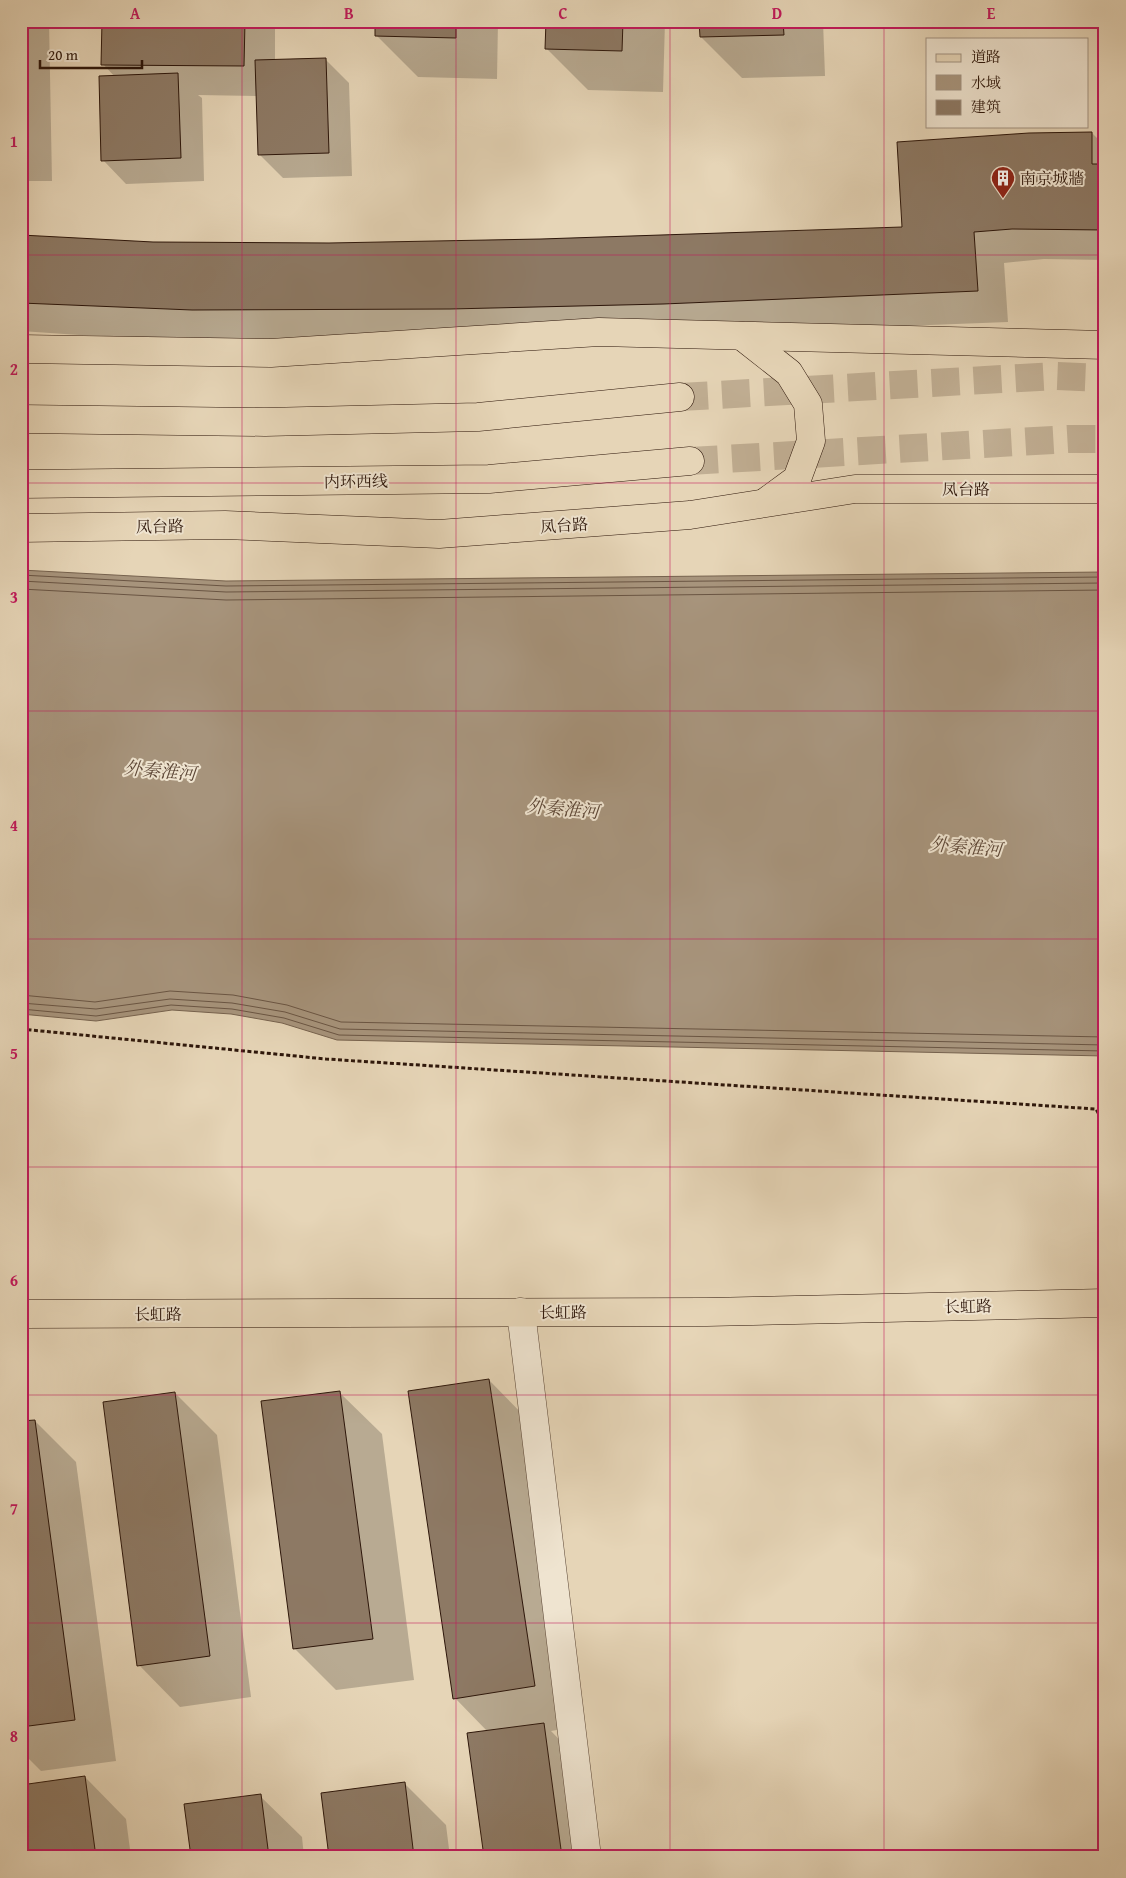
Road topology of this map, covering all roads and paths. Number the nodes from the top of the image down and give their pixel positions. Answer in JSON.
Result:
{"nodes":[{"id":1,"x":742,"y":336,"type":"junction"},
{"id":2,"x":1105,"y":345,"type":"edge"},
{"id":3,"x":21,"y":348,"type":"edge"},
{"id":4,"x":680,"y":397,"type":"tunnel mouth"},
{"id":5,"x":21,"y":419,"type":"edge"},
{"id":6,"x":690,"y":461,"type":"tunnel mouth"},
{"id":7,"x":21,"y":484,"type":"edge"},
{"id":8,"x":1105,"y":489,"type":"edge"},
{"id":9,"x":764,"y":503,"type":"junction"},
{"id":10,"x":21,"y":528,"type":"edge"},
{"id":11,"x":21,"y":1029,"type":"edge"},
{"id":12,"x":1105,"y":1126,"type":"edge"},
{"id":13,"x":1105,"y":1303,"type":"edge"},
{"id":14,"x":521,"y":1312,"type":"junction"},
{"id":15,"x":21,"y":1314,"type":"edge"},
{"id":16,"x":587,"y":1857,"type":"edge"}],
"edges":[{"from":1,"to":2,"type":"main road"},
{"from":1,"to":3,"type":"main road"},
{"from":1,"to":9,"type":"main road"},
{"from":4,"to":5,"type":"main road"},
{"from":6,"to":7,"type":"main road","name":"内环西线"},
{"from":8,"to":9,"type":"main road","name":"凤台路"},
{"from":9,"to":10,"type":"main road","name":"凤台路"},
{"from":11,"to":12,"type":"path"},
{"from":13,"to":14,"type":"main road","name":"长虹路"},
{"from":14,"to":15,"type":"main road","name":"长虹路"},
{"from":14,"to":16,"type":"lane"}]}
